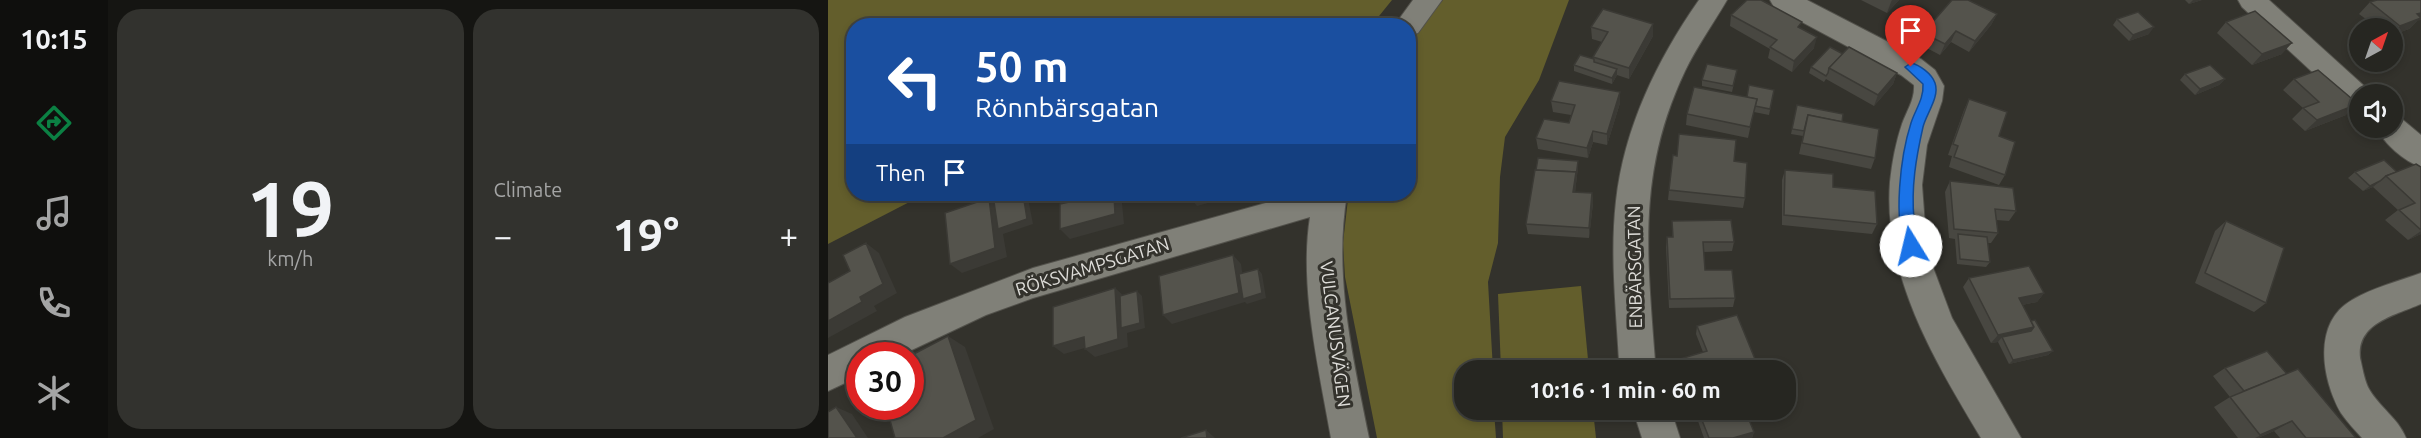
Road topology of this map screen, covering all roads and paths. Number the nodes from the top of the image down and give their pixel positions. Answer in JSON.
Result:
{"nodes":[{"id":1,"x":1428,"y":0,"type":"edge"},
{"id":2,"x":1713,"y":0,"type":"edge"},
{"id":3,"x":1784,"y":0,"type":"edge"},
{"id":4,"x":2252,"y":0,"type":"edge"},
{"id":5,"x":1414,"y":18,"type":"edge"},
{"id":6,"x":2349,"y":88,"type":"edge"},
{"id":7,"x":2403,"y":138,"type":"edge"},
{"id":8,"x":2421,"y":154,"type":"edge"},
{"id":9,"x":1313,"y":201,"type":"edge"},
{"id":10,"x":1330,"y":201,"type":"edge"},
{"id":11,"x":2421,"y":288,"type":"edge"},
{"id":12,"x":886,"y":342,"type":"edge"},
{"id":13,"x":1637,"y":360,"type":"edge"},
{"id":14,"x":846,"y":364,"type":"edge"},
{"id":15,"x":828,"y":374,"type":"edge"},
{"id":16,"x":1655,"y":420,"type":"edge"},
{"id":17,"x":1350,"y":438,"type":"edge"},
{"id":18,"x":1661,"y":438,"type":"edge"},
{"id":19,"x":2002,"y":438,"type":"edge"},
{"id":20,"x":2387,"y":438,"type":"edge"}],
"edges":[{"from":1,"to":5,"type":"street"},
{"from":2,"to":13,"type":"street","name":"ENBÄRSGATAN"},
{"from":3,"to":19,"type":"street"},
{"from":4,"to":6,"type":"street"},
{"from":7,"to":8,"type":"street"},
{"from":9,"to":12,"type":"street","name":"RÖKSVAMPSGATAN"},
{"from":10,"to":17,"type":"street","name":"VULCANUSVÄGEN"},
{"from":11,"to":20,"type":"street"},
{"from":14,"to":15,"type":"street","name":"RÖKSVAMPSGATAN"},
{"from":16,"to":18,"type":"street"}]}
